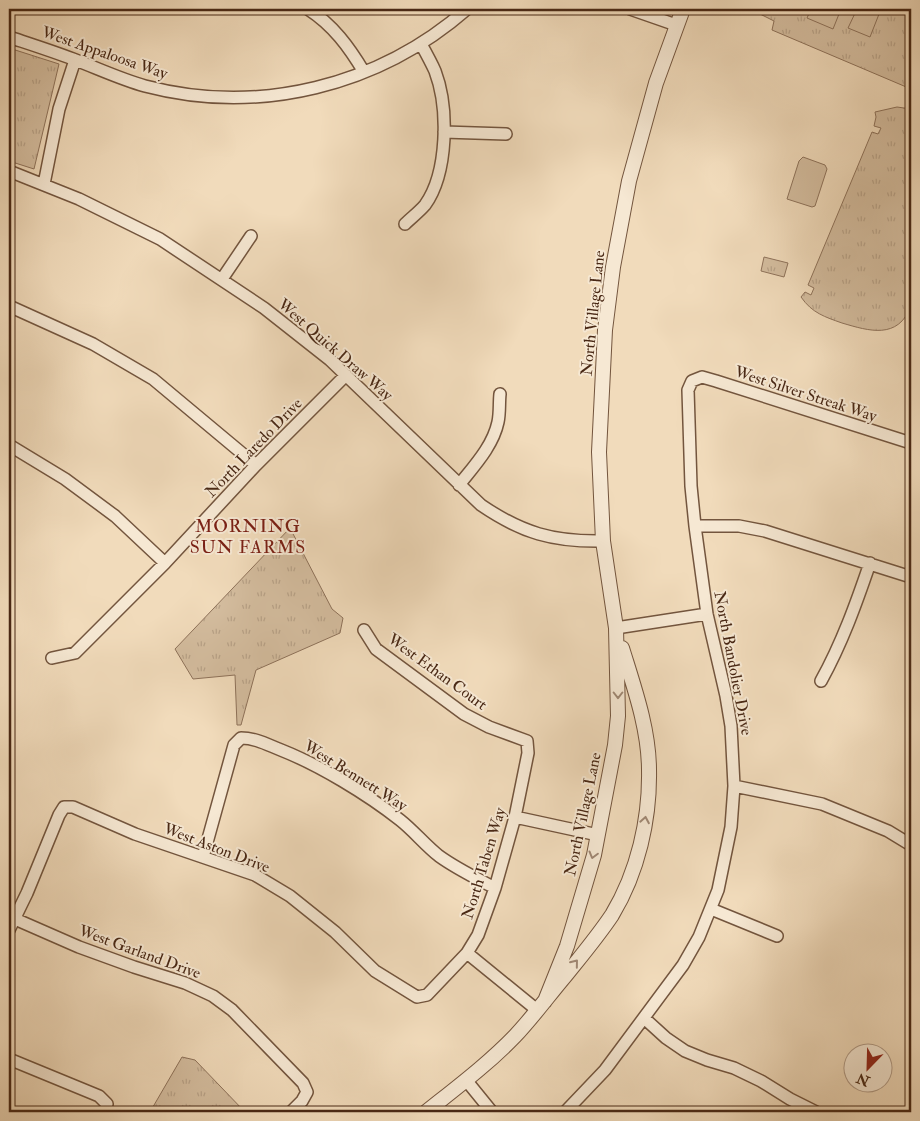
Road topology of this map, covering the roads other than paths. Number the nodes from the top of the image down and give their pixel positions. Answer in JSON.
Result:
{"nodes":[{"id":1,"x":308,"y":9,"type":"edge"},
{"id":2,"x":467,"y":9,"type":"edge"},
{"id":3,"x":630,"y":9,"type":"edge"},
{"id":4,"x":683,"y":9,"type":"edge"},
{"id":5,"x":676,"y":26,"type":"junction"},
{"id":6,"x":9,"y":37,"type":"edge"},
{"id":7,"x":421,"y":44,"type":"junction"},
{"id":8,"x":75,"y":60,"type":"junction"},
{"id":9,"x":364,"y":72,"type":"junction"},
{"id":10,"x":444,"y":132,"type":"junction"},
{"id":11,"x":506,"y":134,"type":"dead end"},
{"id":12,"x":9,"y":171,"type":"edge"},
{"id":13,"x":44,"y":184,"type":"junction"},
{"id":14,"x":405,"y":224,"type":"dead end"},
{"id":15,"x":251,"y":236,"type":"dead end"},
{"id":16,"x":222,"y":279,"type":"junction"},
{"id":17,"x":9,"y":306,"type":"edge"},
{"id":18,"x":346,"y":375,"type":"junction"},
{"id":19,"x":692,"y":381,"type":"joint"},
{"id":20,"x":500,"y":394,"type":"dead end"},
{"id":21,"x":911,"y":444,"type":"edge"},
{"id":22,"x":9,"y":445,"type":"edge"},
{"id":23,"x":256,"y":466,"type":"junction"},
{"id":24,"x":459,"y":485,"type":"junction"},
{"id":25,"x":695,"y":526,"type":"junction"},
{"id":26,"x":603,"y":541,"type":"junction"},
{"id":27,"x":165,"y":563,"type":"junction"},
{"id":28,"x":870,"y":563,"type":"junction"},
{"id":29,"x":911,"y":577,"type":"edge"},
{"id":30,"x":707,"y":614,"type":"junction"},
{"id":31,"x":616,"y":628,"type":"junction"},
{"id":32,"x":364,"y":630,"type":"dead end"},
{"id":33,"x":52,"y":658,"type":"dead end"},
{"id":34,"x":821,"y":681,"type":"dead end"},
{"id":35,"x":527,"y":741,"type":"joint"},
{"id":36,"x":734,"y":786,"type":"junction"},
{"id":37,"x":515,"y":817,"type":"junction"},
{"id":38,"x":598,"y":835,"type":"junction"},
{"id":39,"x":911,"y":845,"type":"edge"},
{"id":40,"x":204,"y":857,"type":"junction"},
{"id":41,"x":495,"y":888,"type":"junction"},
{"id":42,"x":711,"y":909,"type":"junction"},
{"id":43,"x":15,"y":919,"type":"junction"},
{"id":44,"x":9,"y":930,"type":"edge"},
{"id":45,"x":777,"y":936,"type":"dead end"},
{"id":46,"x":467,"y":953,"type":"junction"},
{"id":47,"x":417,"y":997,"type":"joint"},
{"id":48,"x":541,"y":1006,"type":"junction"},
{"id":49,"x":644,"y":1018,"type":"junction"},
{"id":50,"x":9,"y":1059,"type":"edge"},
{"id":51,"x":466,"y":1080,"type":"junction"},
{"id":52,"x":106,"y":1108,"type":"edge"},
{"id":53,"x":291,"y":1112,"type":"edge"},
{"id":54,"x":426,"y":1112,"type":"edge"},
{"id":55,"x":492,"y":1112,"type":"edge"},
{"id":56,"x":565,"y":1112,"type":"edge"},
{"id":57,"x":816,"y":1112,"type":"edge"}],
"edges":[{"from":1,"to":9,"type":"street"},
{"from":2,"to":7,"type":"street","name":"West Appaloosa Way"},
{"from":3,"to":5,"type":"street"},
{"from":4,"to":5,"type":"street","name":"North Village Lane"},
{"from":5,"to":26,"type":"street","name":"North Village Lane"},
{"from":6,"to":8,"type":"street","name":"West Appaloosa Way"},
{"from":7,"to":9,"type":"street","name":"West Appaloosa Way"},
{"from":7,"to":10,"type":"street"},
{"from":8,"to":9,"type":"street","name":"West Appaloosa Way"},
{"from":8,"to":13,"type":"street"},
{"from":10,"to":11,"type":"street"},
{"from":10,"to":14,"type":"street"},
{"from":12,"to":13,"type":"street","name":"West Quick Draw Way"},
{"from":13,"to":16,"type":"street","name":"West Quick Draw Way"},
{"from":15,"to":16,"type":"street"},
{"from":16,"to":18,"type":"street","name":"West Quick Draw Way"},
{"from":17,"to":23,"type":"street"},
{"from":18,"to":23,"type":"street","name":"North Laredo Drive"},
{"from":18,"to":24,"type":"street","name":"West Quick Draw Way"},
{"from":19,"to":21,"type":"street","name":"West Silver Streak Way"},
{"from":19,"to":25,"type":"street","name":"North Bandolier Drive"},
{"from":20,"to":24,"type":"street"},
{"from":22,"to":27,"type":"street"},
{"from":23,"to":27,"type":"street","name":"North Laredo Drive"},
{"from":24,"to":26,"type":"street","name":"West Quick Draw Way"},
{"from":25,"to":28,"type":"street"},
{"from":25,"to":30,"type":"street","name":"North Bandolier Drive"},
{"from":26,"to":31,"type":"street","name":"North Village Lane"},
{"from":27,"to":33,"type":"street","name":"North Laredo Drive"},
{"from":28,"to":29,"type":"street"},
{"from":28,"to":34,"type":"street"},
{"from":30,"to":31,"type":"street"},
{"from":30,"to":36,"type":"street","name":"North Bandolier Drive"},
{"from":31,"to":38,"type":"street","name":"North Village Lane","one_way":true},
{"from":48,"to":31,"type":"street","name":"North Village Lane","one_way":true},
{"from":32,"to":35,"type":"street","name":"West Ethan Court"},
{"from":35,"to":37,"type":"street","name":"North Taben Way"},
{"from":36,"to":39,"type":"street"},
{"from":36,"to":42,"type":"street","name":"North Bandolier Drive"},
{"from":37,"to":38,"type":"street"},
{"from":37,"to":41,"type":"street","name":"North Taben Way"},
{"from":38,"to":48,"type":"street","name":"North Village Lane","one_way":true},
{"from":40,"to":41,"type":"street","name":"West Bennett Way"},
{"from":40,"to":43,"type":"street","name":"West Aston Drive"},
{"from":40,"to":47,"type":"street","name":"West Aston Drive"},
{"from":41,"to":46,"type":"street","name":"North Taben Way"},
{"from":42,"to":45,"type":"street"},
{"from":42,"to":49,"type":"street","name":"North Bandolier Drive"},
{"from":43,"to":44,"type":"street"},
{"from":43,"to":53,"type":"street","name":"West Garland Drive"},
{"from":46,"to":47,"type":"street","name":"North Taben Way"},
{"from":46,"to":48,"type":"street"},
{"from":48,"to":51,"type":"street","name":"North Village Lane"},
{"from":49,"to":56,"type":"street","name":"North Bandolier Drive"},
{"from":49,"to":57,"type":"street"},
{"from":50,"to":52,"type":"street"},
{"from":51,"to":54,"type":"street","name":"North Village Lane"},
{"from":51,"to":55,"type":"street"}]}
